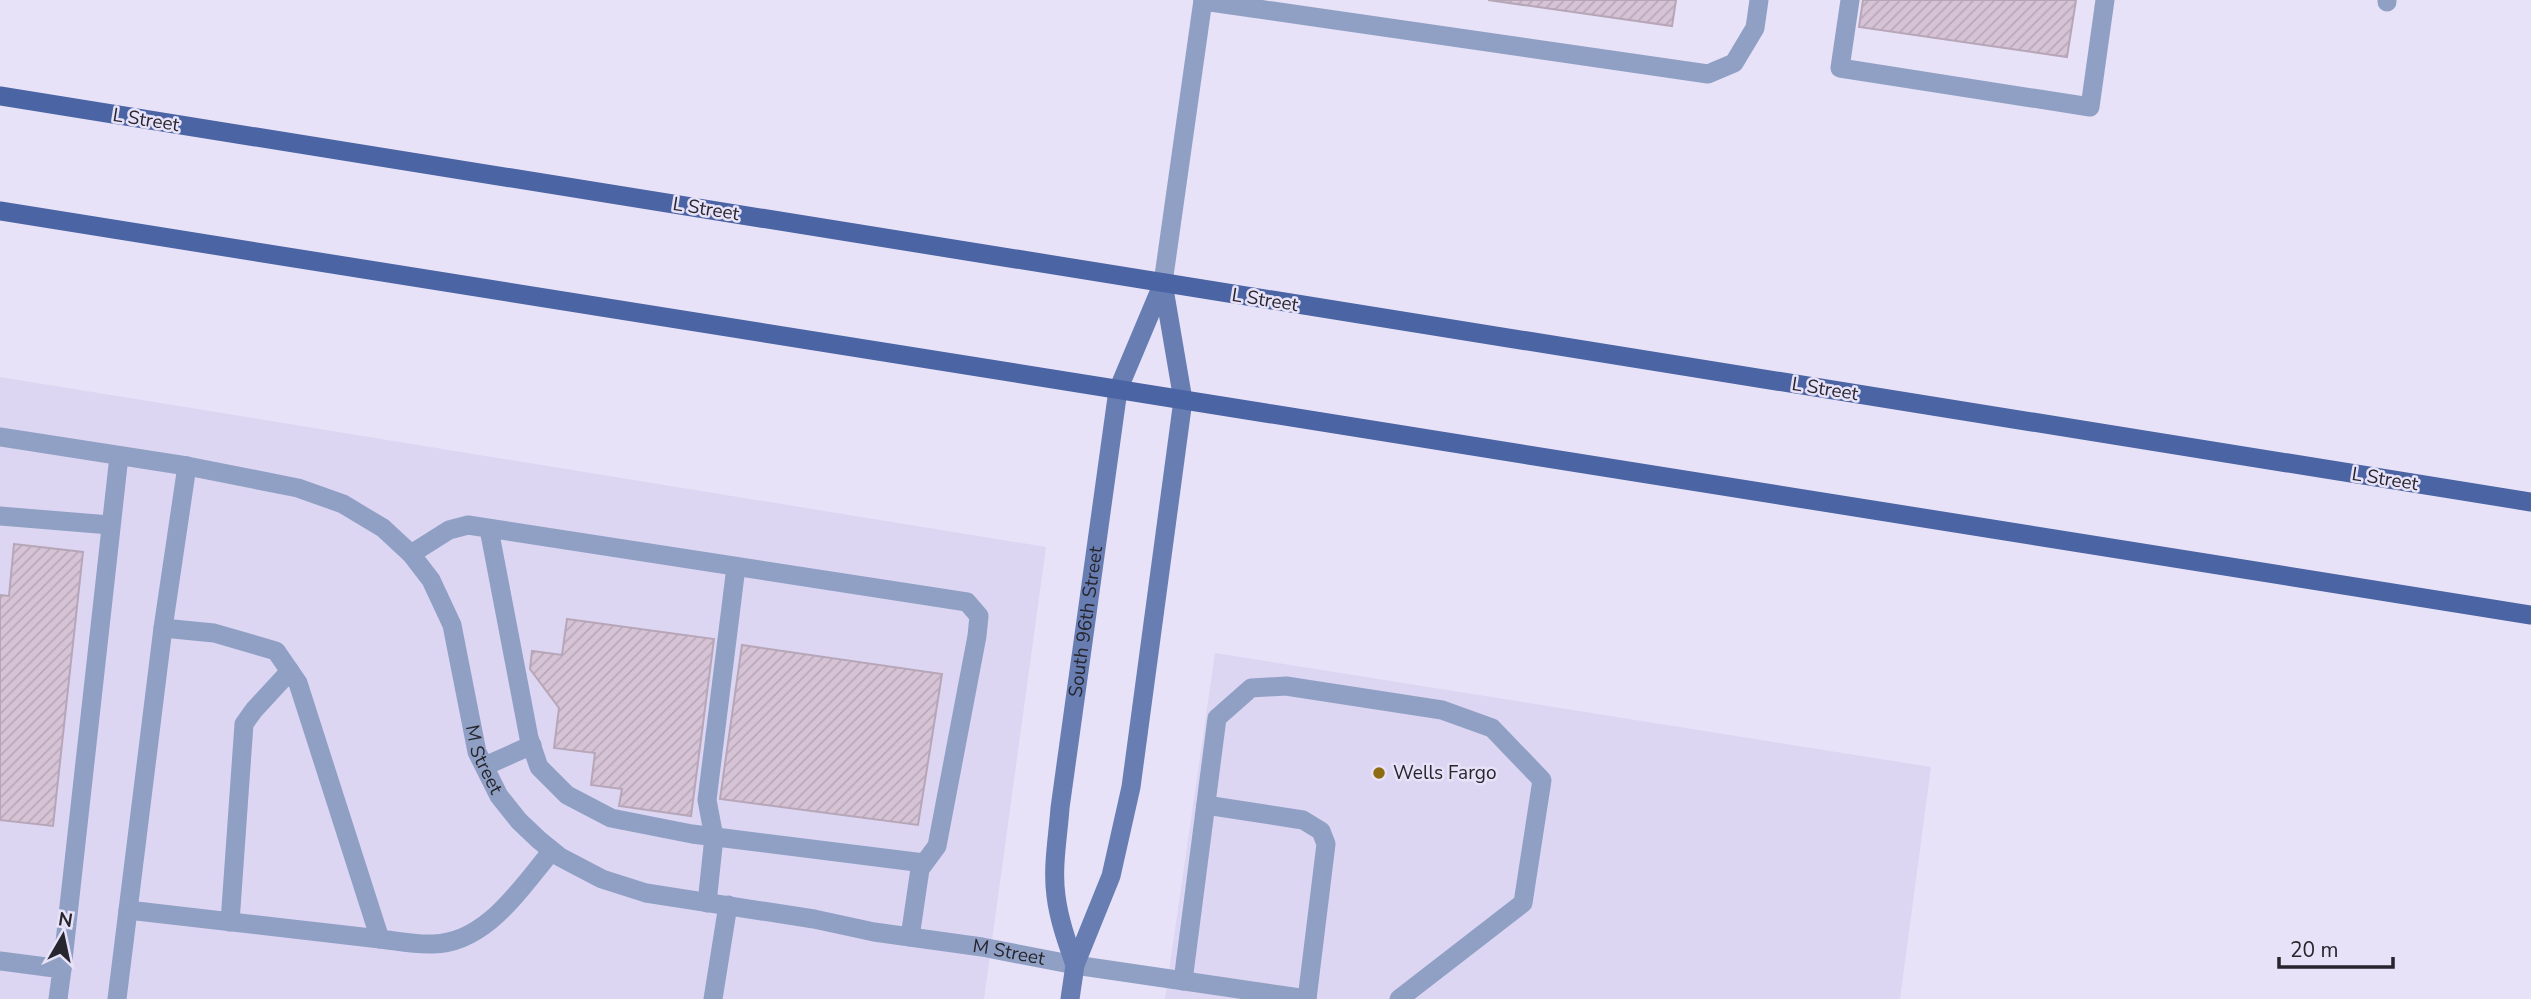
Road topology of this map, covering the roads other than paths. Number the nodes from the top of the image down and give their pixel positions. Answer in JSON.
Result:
{"nodes":[{"id":1,"x":1203,"y":0,"type":"edge"},
{"id":2,"x":1759,"y":0,"type":"edge"},
{"id":3,"x":1850,"y":0,"type":"edge"},
{"id":4,"x":2105,"y":0,"type":"edge"},
{"id":5,"x":0,"y":96,"type":"edge"},
{"id":6,"x":0,"y":211,"type":"edge"},
{"id":7,"x":1163,"y":283,"type":"junction"},
{"id":8,"x":1118,"y":390,"type":"junction"},
{"id":9,"x":1183,"y":400,"type":"junction"},
{"id":10,"x":0,"y":437,"type":"edge"},
{"id":11,"x":119,"y":456,"type":"junction"},
{"id":12,"x":187,"y":466,"type":"junction"},
{"id":13,"x":2531,"y":502,"type":"edge"},
{"id":14,"x":0,"y":516,"type":"edge"},
{"id":15,"x":110,"y":525,"type":"junction"},
{"id":16,"x":489,"y":529,"type":"junction"},
{"id":17,"x":411,"y":554,"type":"junction"},
{"id":18,"x":736,"y":567,"type":"junction"},
{"id":19,"x":2531,"y":615,"type":"edge"},
{"id":20,"x":163,"y":628,"type":"junction"},
{"id":21,"x":290,"y":671,"type":"junction"},
{"id":22,"x":531,"y":745,"type":"junction"},
{"id":23,"x":485,"y":766,"type":"junction"},
{"id":24,"x":1206,"y":805,"type":"junction"},
{"id":25,"x":714,"y":837,"type":"junction"},
{"id":26,"x":552,"y":851,"type":"junction"},
{"id":27,"x":924,"y":863,"type":"junction"},
{"id":28,"x":707,"y":903,"type":"junction"},
{"id":29,"x":728,"y":905,"type":"junction"},
{"id":30,"x":128,"y":910,"type":"junction"},
{"id":31,"x":230,"y":922,"type":"junction"},
{"id":32,"x":910,"y":937,"type":"junction"},
{"id":33,"x":380,"y":939,"type":"junction"},
{"id":34,"x":0,"y":961,"type":"edge"},
{"id":35,"x":1075,"y":965,"type":"junction"},
{"id":36,"x":62,"y":969,"type":"junction"},
{"id":37,"x":1183,"y":981,"type":"junction"},
{"id":38,"x":58,"y":999,"type":"edge"},
{"id":39,"x":117,"y":999,"type":"edge"},
{"id":40,"x":713,"y":999,"type":"edge"},
{"id":41,"x":1070,"y":999,"type":"edge"},
{"id":42,"x":1307,"y":999,"type":"edge"},
{"id":43,"x":1399,"y":999,"type":"edge"}],
"edges":[{"from":1,"to":2,"type":"street"},
{"from":1,"to":7,"type":"street","name":"South 96th Street"},
{"from":3,"to":4,"type":"street"},
{"from":5,"to":7,"type":"main road","name":"L Street"},
{"from":6,"to":8,"type":"main road"},
{"from":7,"to":8,"type":"main road","name":"South 96th Street"},
{"from":7,"to":9,"type":"main road","name":"South 96th Street"},
{"from":7,"to":13,"type":"main road","name":"L Street"},
{"from":8,"to":9,"type":"main road"},
{"from":8,"to":35,"type":"main road","name":"South 96th Street"},
{"from":9,"to":19,"type":"main road"},
{"from":9,"to":35,"type":"main road","name":"South 96th Street"},
{"from":10,"to":11,"type":"street","name":"M Street"},
{"from":11,"to":12,"type":"street","name":"M Street"},
{"from":11,"to":15,"type":"street"},
{"from":12,"to":17,"type":"street","name":"M Street"},
{"from":12,"to":20,"type":"street"},
{"from":14,"to":15,"type":"street"},
{"from":15,"to":36,"type":"street"},
{"from":16,"to":17,"type":"street"},
{"from":16,"to":18,"type":"street"},
{"from":16,"to":22,"type":"street"},
{"from":17,"to":23,"type":"street","name":"M Street"},
{"from":18,"to":25,"type":"street"},
{"from":18,"to":27,"type":"street"},
{"from":20,"to":21,"type":"street"},
{"from":20,"to":30,"type":"street"},
{"from":21,"to":31,"type":"street"},
{"from":21,"to":33,"type":"street"},
{"from":22,"to":23,"type":"street"},
{"from":22,"to":25,"type":"street"},
{"from":23,"to":26,"type":"street","name":"M Street"},
{"from":24,"to":37,"type":"street"},
{"from":24,"to":42,"type":"street"},
{"from":24,"to":43,"type":"street"},
{"from":25,"to":27,"type":"street"},
{"from":25,"to":28,"type":"street"},
{"from":26,"to":28,"type":"street","name":"M Street"},
{"from":26,"to":33,"type":"street"},
{"from":27,"to":32,"type":"street"},
{"from":28,"to":29,"type":"street","name":"M Street"},
{"from":29,"to":32,"type":"street","name":"M Street"},
{"from":29,"to":40,"type":"street"},
{"from":30,"to":31,"type":"street"},
{"from":30,"to":39,"type":"street"},
{"from":31,"to":33,"type":"street"},
{"from":32,"to":35,"type":"street","name":"M Street"},
{"from":34,"to":36,"type":"street"},
{"from":35,"to":37,"type":"street","name":"M Street"},
{"from":35,"to":41,"type":"main road","name":"South 96th Street"},
{"from":36,"to":38,"type":"street"},
{"from":37,"to":42,"type":"street","name":"M Street"}]}
